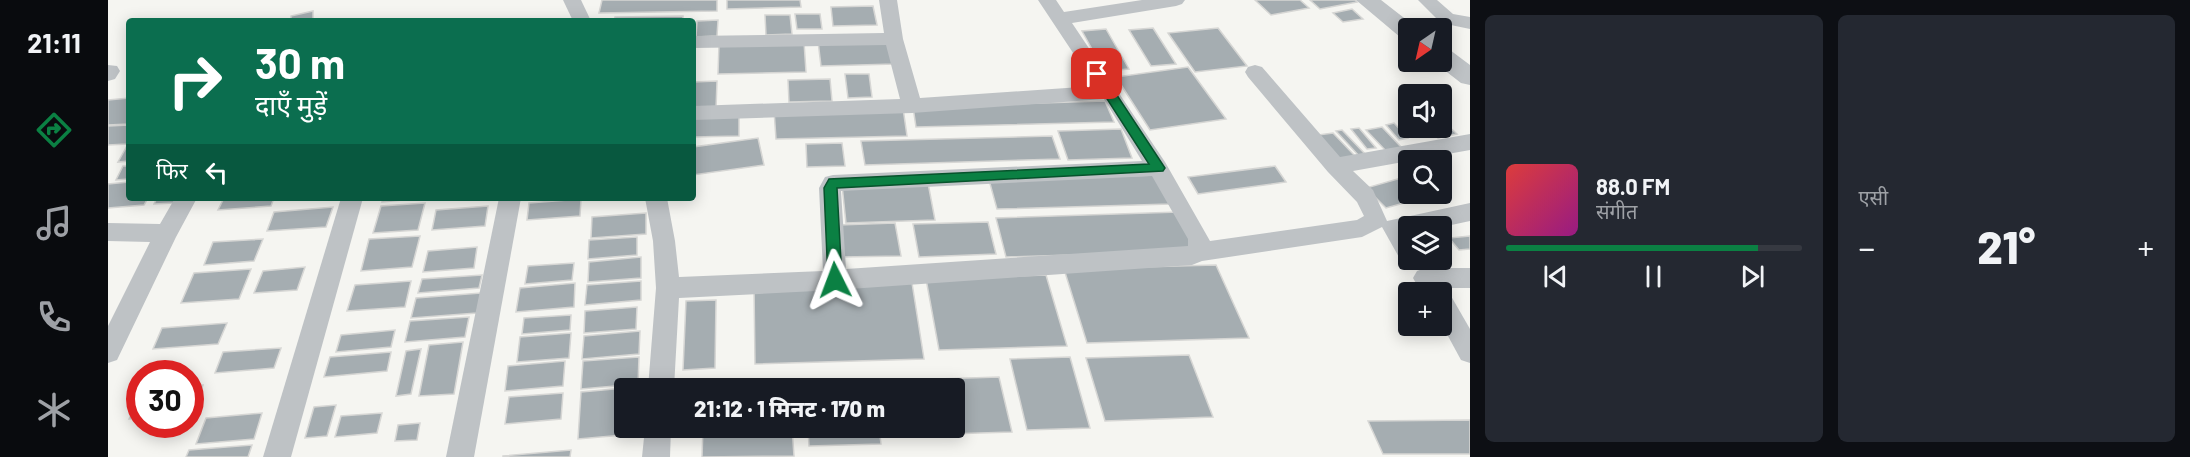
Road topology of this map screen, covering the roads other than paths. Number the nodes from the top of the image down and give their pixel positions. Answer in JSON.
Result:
{"nodes":[{"id":1,"x":572,"y":0,"type":"edge"},
{"id":2,"x":888,"y":0,"type":"edge"},
{"id":3,"x":1047,"y":0,"type":"edge"},
{"id":4,"x":1176,"y":0,"type":"edge"},
{"id":5,"x":1367,"y":0,"type":"edge"},
{"id":6,"x":1427,"y":0,"type":"edge"},
{"id":7,"x":581,"y":18,"type":"edge"},
{"id":8,"x":1059,"y":19,"type":"junction"},
{"id":9,"x":1470,"y":23,"type":"edge"},
{"id":10,"x":1398,"y":24,"type":"edge"},
{"id":11,"x":894,"y":39,"type":"junction"},
{"id":12,"x":696,"y":42,"type":"edge"},
{"id":13,"x":1452,"y":64,"type":"edge"},
{"id":14,"x":1256,"y":72,"type":"dead end"},
{"id":15,"x":1470,"y":77,"type":"edge"},
{"id":16,"x":1109,"y":92,"type":"junction"},
{"id":17,"x":912,"y":106,"type":"junction"},
{"id":18,"x":696,"y":113,"type":"edge"},
{"id":19,"x":1470,"y":142,"type":"edge"},
{"id":20,"x":1335,"y":166,"type":"junction"},
{"id":21,"x":1158,"y":168,"type":"junction"},
{"id":22,"x":184,"y":201,"type":"edge"},
{"id":23,"x":351,"y":201,"type":"edge"},
{"id":24,"x":509,"y":201,"type":"edge"},
{"id":25,"x":657,"y":201,"type":"edge"},
{"id":26,"x":1470,"y":212,"type":"edge"},
{"id":27,"x":1451,"y":216,"type":"edge"},
{"id":28,"x":108,"y":232,"type":"edge"},
{"id":29,"x":166,"y":233,"type":"junction"},
{"id":30,"x":1197,"y":252,"type":"junction"},
{"id":31,"x":1424,"y":277,"type":"edge"},
{"id":32,"x":1470,"y":279,"type":"edge"},
{"id":33,"x":835,"y":280,"type":"junction"},
{"id":34,"x":668,"y":288,"type":"junction"},
{"id":35,"x":1452,"y":320,"type":"edge"},
{"id":36,"x":108,"y":352,"type":"edge"},
{"id":37,"x":1470,"y":352,"type":"edge"},
{"id":38,"x":662,"y":378,"type":"edge"},
{"id":39,"x":657,"y":438,"type":"edge"},
{"id":40,"x":277,"y":457,"type":"edge"},
{"id":41,"x":460,"y":457,"type":"edge"},
{"id":42,"x":656,"y":457,"type":"edge"}],
"edges":[{"from":1,"to":7,"type":"street"},
{"from":2,"to":11,"type":"street"},
{"from":3,"to":8,"type":"street"},
{"from":4,"to":8,"type":"street"},
{"from":5,"to":10,"type":"street"},
{"from":6,"to":9,"type":"street"},
{"from":8,"to":16,"type":"street"},
{"from":11,"to":12,"type":"street"},
{"from":11,"to":17,"type":"street"},
{"from":13,"to":15,"type":"street"},
{"from":14,"to":20,"type":"street"},
{"from":16,"to":17,"type":"street"},
{"from":16,"to":21,"type":"street"},
{"from":17,"to":18,"type":"street"},
{"from":19,"to":20,"type":"street"},
{"from":20,"to":30,"type":"street"},
{"from":21,"to":30,"type":"street"},
{"from":21,"to":33,"type":"street"},
{"from":22,"to":29,"type":"street"},
{"from":23,"to":40,"type":"street"},
{"from":24,"to":41,"type":"street"},
{"from":25,"to":34,"type":"street"},
{"from":26,"to":27,"type":"street"},
{"from":28,"to":29,"type":"street"},
{"from":29,"to":36,"type":"street"},
{"from":30,"to":33,"type":"street"},
{"from":31,"to":32,"type":"street"},
{"from":33,"to":34,"type":"street"},
{"from":34,"to":38,"type":"street"},
{"from":35,"to":37,"type":"street"},
{"from":39,"to":42,"type":"street"}]}
